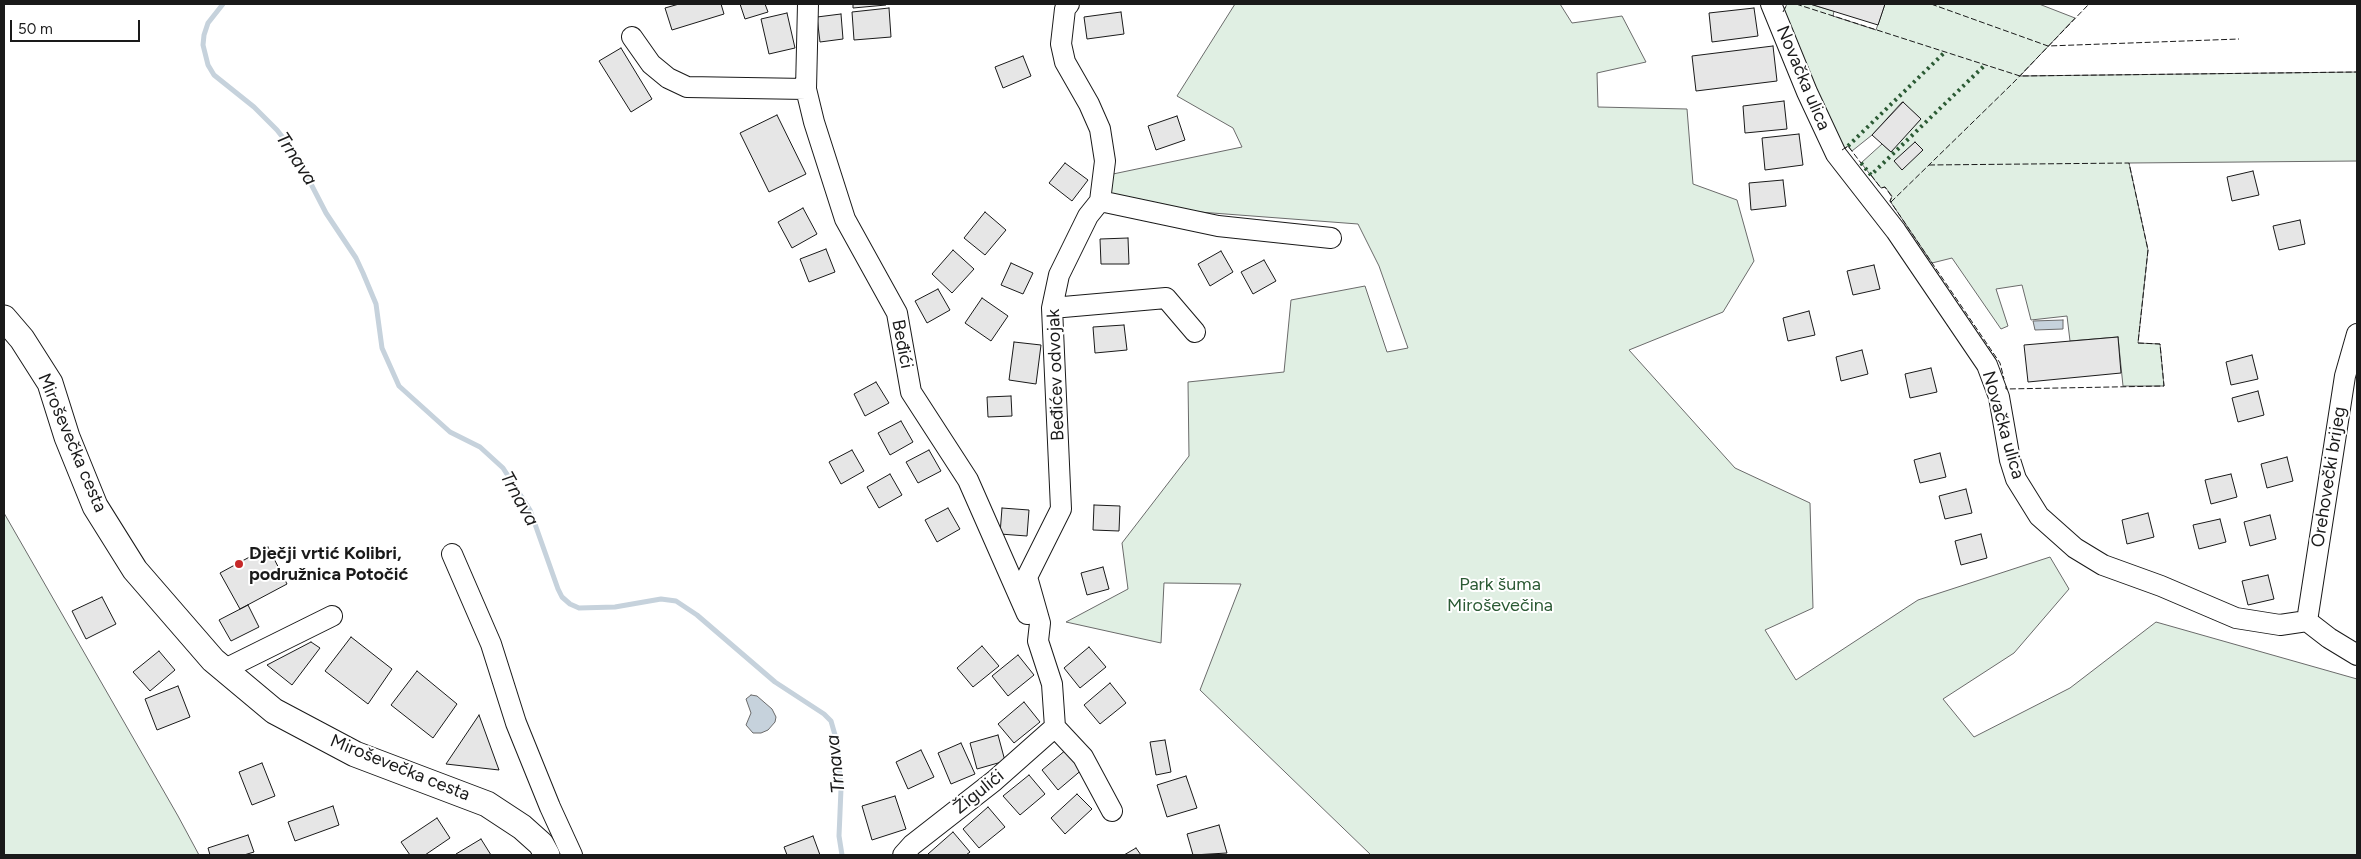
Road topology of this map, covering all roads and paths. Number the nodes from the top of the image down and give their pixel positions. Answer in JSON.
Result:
{"nodes":[{"id":1,"x":808,"y":4,"type":"edge"},
{"id":2,"x":1069,"y":4,"type":"edge"},
{"id":3,"x":1771,"y":4,"type":"edge"},
{"id":4,"x":632,"y":37,"type":"dead end"},
{"id":5,"x":806,"y":89,"type":"junction"},
{"id":6,"x":1100,"y":201,"type":"junction"},
{"id":7,"x":1331,"y":238,"type":"dead end"},
{"id":8,"x":1052,"y":308,"type":"junction"},
{"id":9,"x":4,"y":318,"type":"edge"},
{"id":10,"x":1195,"y":332,"type":"dead end"},
{"id":11,"x":2357,"y":334,"type":"edge"},
{"id":12,"x":452,"y":554,"type":"dead end"},
{"id":13,"x":332,"y":616,"type":"dead end"},
{"id":14,"x":2307,"y":622,"type":"junction"},
{"id":15,"x":1038,"y":641,"type":"junction"},
{"id":16,"x":2357,"y":655,"type":"edge"},
{"id":17,"x":225,"y":670,"type":"junction"},
{"id":18,"x":1054,"y":727,"type":"junction"},
{"id":19,"x":1112,"y":810,"type":"dead end"},
{"id":20,"x":547,"y":855,"type":"edge"},
{"id":21,"x":572,"y":855,"type":"edge"},
{"id":22,"x":902,"y":855,"type":"edge"}],
"edges":[{"from":1,"to":5,"type":"street","name":"Beđići"},
{"from":2,"to":6,"type":"street","name":"Beđićev odvojak"},
{"from":3,"to":14,"type":"street","name":"Novačka ulica"},
{"from":4,"to":5,"type":"street"},
{"from":5,"to":15,"type":"street","name":"Beđići"},
{"from":6,"to":7,"type":"street"},
{"from":6,"to":8,"type":"street","name":"Beđićev odvojak"},
{"from":8,"to":10,"type":"street"},
{"from":8,"to":15,"type":"street","name":"Beđićev odvojak"},
{"from":9,"to":17,"type":"main road","name":"Miroševečka cesta"},
{"from":11,"to":14,"type":"street","name":"Orehovečki brijeg"},
{"from":12,"to":21,"type":"street"},
{"from":13,"to":17,"type":"street"},
{"from":14,"to":16,"type":"street"},
{"from":15,"to":18,"type":"street","name":"Beđićev odvojak"},
{"from":17,"to":20,"type":"main road","name":"Miroševečka cesta"},
{"from":18,"to":19,"type":"street"},
{"from":18,"to":22,"type":"street","name":"Žigulići"}]}
